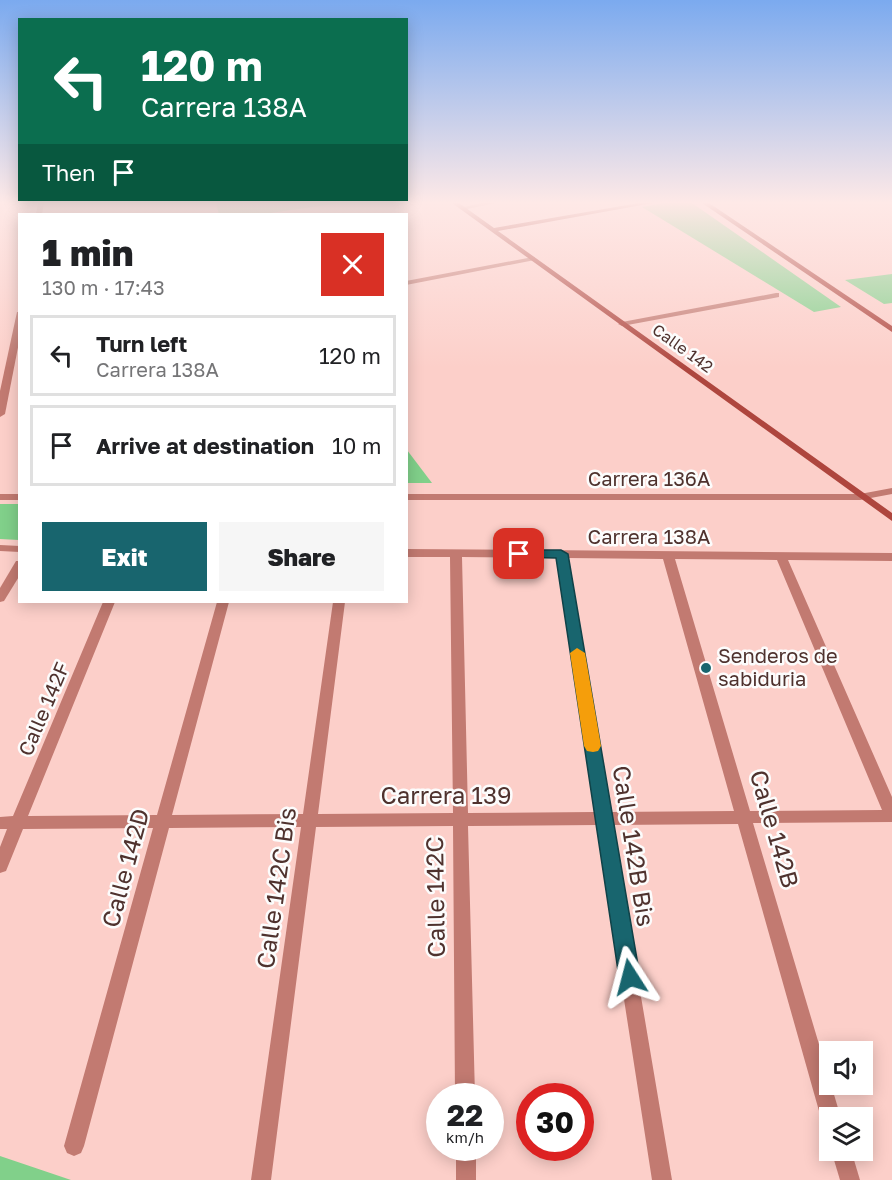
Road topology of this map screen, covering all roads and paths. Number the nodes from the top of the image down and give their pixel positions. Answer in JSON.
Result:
{"nodes":[{"id":1,"x":786,"y":258,"type":"edge"},
{"id":2,"x":533,"y":259,"type":"joint"},
{"id":3,"x":408,"y":283,"type":"edge"},
{"id":4,"x":776,"y":295,"type":"dead end"},
{"id":5,"x":622,"y":324,"type":"junction"},
{"id":6,"x":892,"y":330,"type":"edge"},
{"id":7,"x":18,"y":331,"type":"edge"},
{"id":8,"x":0,"y":414,"type":"edge"},
{"id":9,"x":892,"y":491,"type":"edge"},
{"id":10,"x":860,"y":496,"type":"junction"},
{"id":11,"x":0,"y":497,"type":"edge"},
{"id":12,"x":18,"y":497,"type":"edge"},
{"id":13,"x":408,"y":497,"type":"edge"},
{"id":14,"x":891,"y":518,"type":"edge"},
{"id":15,"x":0,"y":548,"type":"edge"},
{"id":16,"x":18,"y":549,"type":"edge"},
{"id":17,"x":408,"y":553,"type":"edge"},
{"id":18,"x":456,"y":554,"type":"junction"},
{"id":19,"x":561,"y":554,"type":"junction"},
{"id":20,"x":668,"y":555,"type":"junction"},
{"id":21,"x":781,"y":556,"type":"junction"},
{"id":22,"x":892,"y":557,"type":"edge"},
{"id":23,"x":18,"y":567,"type":"edge"},
{"id":24,"x":0,"y":598,"type":"edge"},
{"id":25,"x":110,"y":603,"type":"edge"},
{"id":26,"x":223,"y":603,"type":"edge"},
{"id":27,"x":339,"y":603,"type":"edge"},
{"id":28,"x":892,"y":816,"type":"edge"},
{"id":29,"x":744,"y":818,"type":"junction"},
{"id":30,"x":604,"y":819,"type":"junction"},
{"id":31,"x":461,"y":820,"type":"junction"},
{"id":32,"x":310,"y":821,"type":"junction"},
{"id":33,"x":163,"y":822,"type":"junction"},
{"id":34,"x":18,"y":823,"type":"junction"},
{"id":35,"x":0,"y":824,"type":"edge"},
{"id":36,"x":0,"y":866,"type":"edge"},
{"id":37,"x":465,"y":1083,"type":"edge"},
{"id":38,"x":828,"y":1107,"type":"edge"},
{"id":39,"x":74,"y":1146,"type":"dead end"},
{"id":40,"x":466,"y":1161,"type":"edge"},
{"id":41,"x":844,"y":1161,"type":"edge"},
{"id":42,"x":261,"y":1180,"type":"edge"},
{"id":43,"x":466,"y":1180,"type":"edge"},
{"id":44,"x":662,"y":1180,"type":"edge"},
{"id":45,"x":850,"y":1180,"type":"edge"}],
"edges":[{"from":1,"to":6,"type":"street"},
{"from":2,"to":3,"type":"street"},
{"from":2,"to":5,"type":"street","name":"Calle 142"},
{"from":4,"to":5,"type":"street"},
{"from":5,"to":10,"type":"street","name":"Calle 142"},
{"from":7,"to":8,"type":"street"},
{"from":9,"to":10,"type":"street","name":"Carrera 136A"},
{"from":10,"to":13,"type":"street","name":"Carrera 136A"},
{"from":10,"to":14,"type":"street","name":"Calle 142"},
{"from":11,"to":12,"type":"street"},
{"from":15,"to":16,"type":"street"},
{"from":17,"to":18,"type":"street","name":"Carrera 138A"},
{"from":18,"to":19,"type":"street","name":"Carrera 138A"},
{"from":18,"to":31,"type":"street","name":"Calle 142C"},
{"from":19,"to":20,"type":"street","name":"Carrera 138A"},
{"from":19,"to":30,"type":"street","name":"Calle 142B Bis"},
{"from":20,"to":21,"type":"street","name":"Carrera 138A"},
{"from":20,"to":29,"type":"street","name":"Calle 142B"},
{"from":21,"to":22,"type":"street","name":"Carrera 138A"},
{"from":21,"to":28,"type":"street"},
{"from":23,"to":24,"type":"street"},
{"from":25,"to":34,"type":"street","name":"Calle 142F"},
{"from":26,"to":33,"type":"street","name":"Calle 142D"},
{"from":27,"to":32,"type":"street","name":"Calle 142C Bis"},
{"from":28,"to":29,"type":"street","name":"Carrera 139"},
{"from":29,"to":30,"type":"street","name":"Carrera 139"},
{"from":29,"to":38,"type":"street","name":"Calle 142B"},
{"from":30,"to":31,"type":"street","name":"Carrera 139"},
{"from":30,"to":44,"type":"street","name":"Calle 142B Bis"},
{"from":31,"to":32,"type":"street","name":"Carrera 139"},
{"from":31,"to":37,"type":"street","name":"Calle 142C"},
{"from":32,"to":33,"type":"street","name":"Carrera 139"},
{"from":32,"to":42,"type":"street","name":"Calle 142C Bis"},
{"from":33,"to":34,"type":"street","name":"Carrera 139"},
{"from":33,"to":39,"type":"street","name":"Calle 142D"},
{"from":34,"to":35,"type":"street","name":"Carrera 139"},
{"from":34,"to":36,"type":"street","name":"Calle 142F"},
{"from":40,"to":43,"type":"street"},
{"from":41,"to":45,"type":"street"}]}
